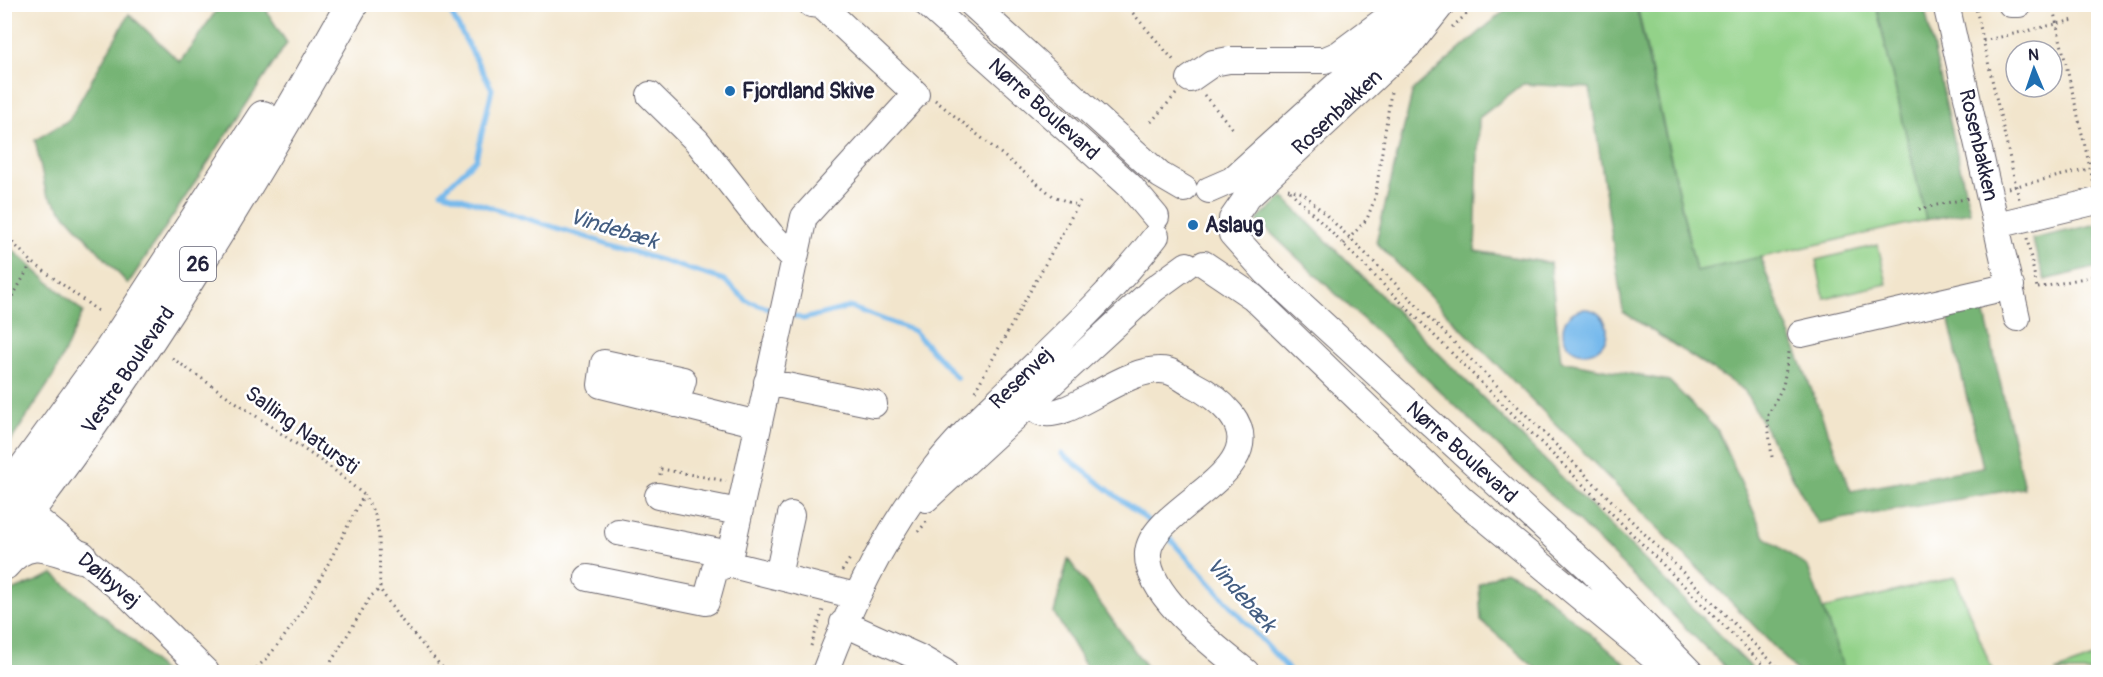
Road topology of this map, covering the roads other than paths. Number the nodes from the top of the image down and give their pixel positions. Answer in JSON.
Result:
{"nodes":[{"id":1,"x":334,"y":4,"type":"edge"},
{"id":2,"x":352,"y":4,"type":"edge"},
{"id":3,"x":811,"y":4,"type":"edge"},
{"id":4,"x":927,"y":4,"type":"edge"},
{"id":5,"x":972,"y":4,"type":"edge"},
{"id":6,"x":1406,"y":4,"type":"edge"},
{"id":7,"x":1440,"y":4,"type":"edge"},
{"id":8,"x":1946,"y":4,"type":"edge"},
{"id":9,"x":2011,"y":4,"type":"edge"},
{"id":10,"x":2019,"y":4,"type":"edge"},
{"id":11,"x":1190,"y":79,"type":"road end"},
{"id":12,"x":650,"y":95,"type":"dead end"},
{"id":13,"x":1184,"y":189,"type":"junction"},
{"id":14,"x":1209,"y":190,"type":"junction"},
{"id":15,"x":2097,"y":201,"type":"edge"},
{"id":16,"x":1997,"y":225,"type":"junction"},
{"id":17,"x":1156,"y":226,"type":"junction"},
{"id":18,"x":1232,"y":227,"type":"junction"},
{"id":19,"x":794,"y":257,"type":"junction"},
{"id":20,"x":1196,"y":264,"type":"junction"},
{"id":21,"x":1801,"y":334,"type":"road end"},
{"id":22,"x":767,"y":382,"type":"junction"},
{"id":23,"x":1030,"y":403,"type":"junction"},
{"id":24,"x":676,"y":404,"type":"dead end"},
{"id":25,"x":874,"y":404,"type":"dead end"},
{"id":26,"x":758,"y":424,"type":"junction"},
{"id":27,"x":11,"y":496,"type":"edge"},
{"id":28,"x":658,"y":496,"type":"dead end"},
{"id":29,"x":739,"y":512,"type":"junction"},
{"id":30,"x":791,"y":515,"type":"dead end"},
{"id":31,"x":618,"y":532,"type":"dead end"},
{"id":32,"x":905,"y":533,"type":"junction"},
{"id":33,"x":4,"y":543,"type":"edge"},
{"id":34,"x":81,"y":557,"type":"junction"},
{"id":35,"x":729,"y":559,"type":"junction"},
{"id":36,"x":4,"y":564,"type":"edge"},
{"id":37,"x":778,"y":576,"type":"junction"},
{"id":38,"x":588,"y":578,"type":"dead end"},
{"id":39,"x":856,"y":596,"type":"junction"},
{"id":40,"x":843,"y":623,"type":"junction"},
{"id":41,"x":206,"y":672,"type":"edge"},
{"id":42,"x":825,"y":672,"type":"edge"},
{"id":43,"x":944,"y":672,"type":"edge"},
{"id":44,"x":1246,"y":672,"type":"edge"},
{"id":45,"x":1672,"y":672,"type":"edge"},
{"id":46,"x":1690,"y":672,"type":"edge"}],
"edges":[{"from":1,"to":27,"type":"main road","name":"Vestre Boulevard","number":"26"},
{"from":2,"to":27,"type":"main road","name":"Vestre Boulevard","number":"26"},
{"from":3,"to":19,"type":"street"},
{"from":4,"to":17,"type":"street","name":"Nørre Boulevard"},
{"from":5,"to":13,"type":"street","name":"Nørre Boulevard"},
{"from":6,"to":11,"type":"street"},
{"from":7,"to":14,"type":"street","name":"Rosenbakken"},
{"from":7,"to":18,"type":"street","name":"Rosenbakken"},
{"from":8,"to":16,"type":"street","name":"Rosenbakken"},
{"from":9,"to":10,"type":"street"},
{"from":12,"to":19,"type":"street"},
{"from":13,"to":14,"type":"street"},
{"from":13,"to":17,"type":"street"},
{"from":14,"to":18,"type":"street"},
{"from":15,"to":16,"type":"street"},
{"from":16,"to":21,"type":"street","name":"Rosenbakken"},
{"from":17,"to":20,"type":"street"},
{"from":17,"to":32,"type":"street","name":"Resenvej"},
{"from":18,"to":20,"type":"street"},
{"from":18,"to":46,"type":"street","name":"Nørre Boulevard"},
{"from":19,"to":22,"type":"street"},
{"from":20,"to":23,"type":"street","name":"Resenvej"},
{"from":20,"to":45,"type":"street","name":"Nørre Boulevard"},
{"from":22,"to":25,"type":"street"},
{"from":22,"to":26,"type":"street"},
{"from":23,"to":32,"type":"street","name":"Resenvej"},
{"from":23,"to":44,"type":"street"},
{"from":24,"to":26,"type":"street"},
{"from":26,"to":29,"type":"street"},
{"from":27,"to":33,"type":"main road","name":"Vestre Boulevard","number":"26"},
{"from":27,"to":34,"type":"street","name":"Dølbyvej"},
{"from":28,"to":29,"type":"street"},
{"from":29,"to":35,"type":"street"},
{"from":30,"to":37,"type":"street"},
{"from":31,"to":35,"type":"street"},
{"from":32,"to":39,"type":"street","name":"Resenvej"},
{"from":34,"to":36,"type":"main road"},
{"from":34,"to":41,"type":"street","name":"Dølbyvej"},
{"from":35,"to":37,"type":"street"},
{"from":35,"to":38,"type":"street"},
{"from":37,"to":39,"type":"street"},
{"from":39,"to":40,"type":"street","name":"Resenvej"},
{"from":40,"to":42,"type":"street","name":"Resenvej"},
{"from":40,"to":43,"type":"street"}]}
